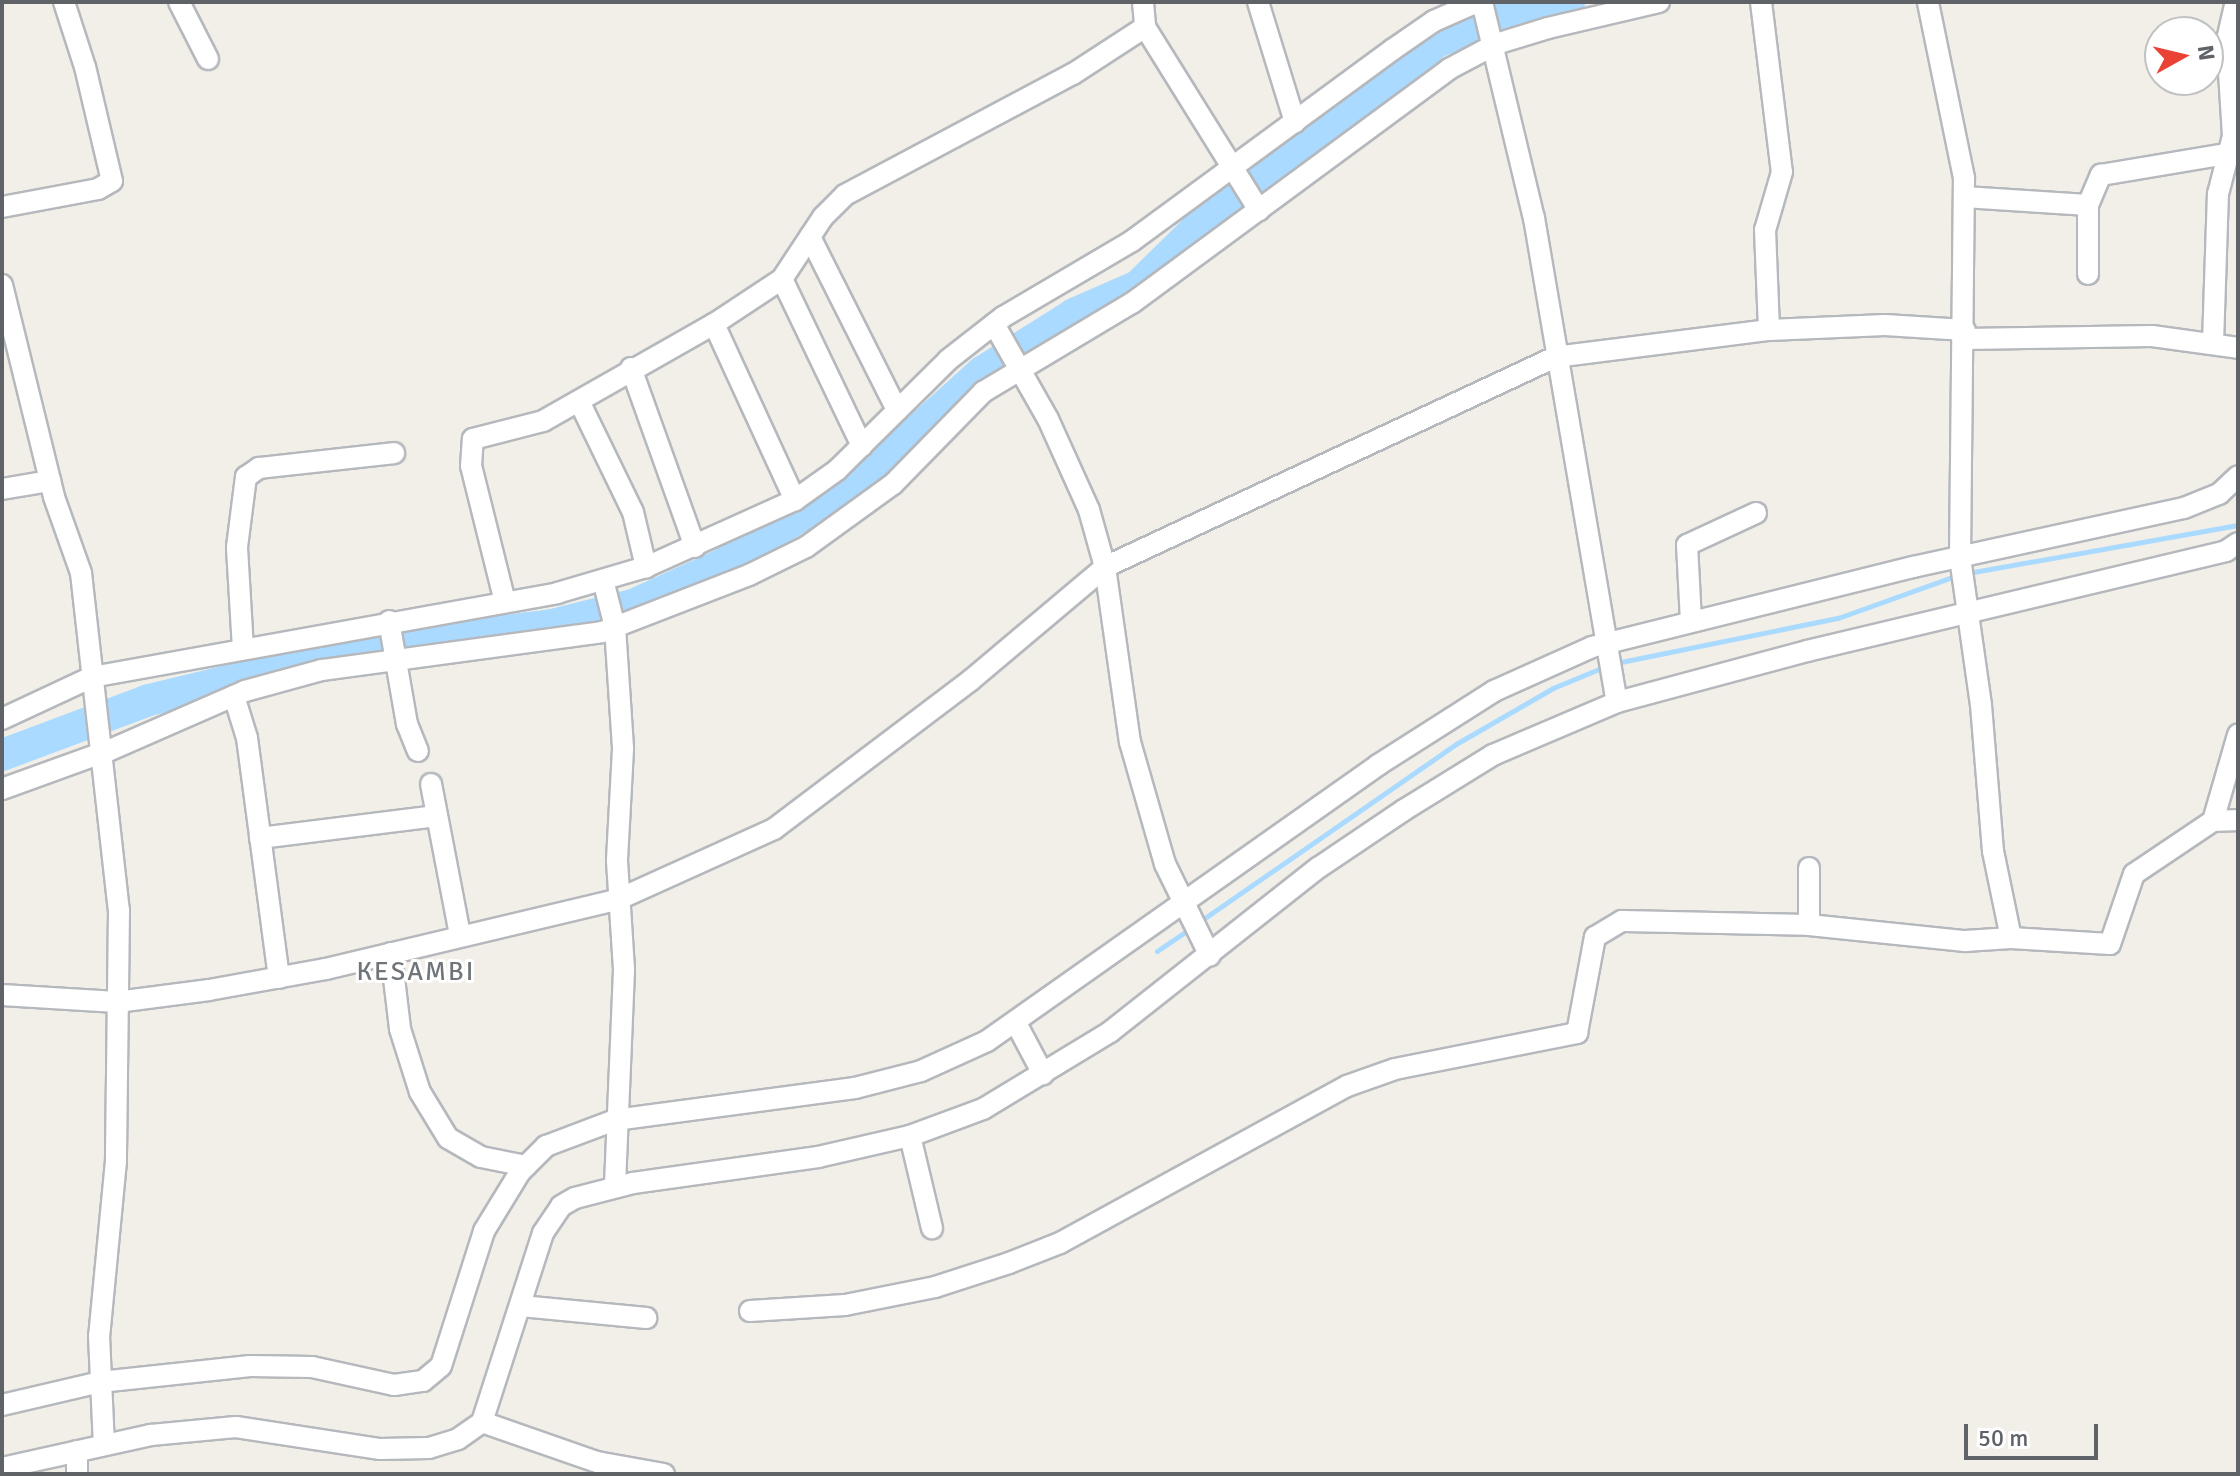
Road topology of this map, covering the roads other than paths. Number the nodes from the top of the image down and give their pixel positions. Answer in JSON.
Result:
{"nodes":[{"id":1,"x":64,"y":2,"type":"edge"},
{"id":2,"x":179,"y":2,"type":"edge"},
{"id":3,"x":1143,"y":2,"type":"edge"},
{"id":4,"x":1258,"y":2,"type":"edge"},
{"id":5,"x":1659,"y":2,"type":"edge"},
{"id":6,"x":1761,"y":2,"type":"edge"},
{"id":7,"x":1928,"y":2,"type":"edge"},
{"id":8,"x":2236,"y":2,"type":"edge"},
{"id":9,"x":1481,"y":4,"type":"edge"},
{"id":10,"x":1450,"y":7,"type":"edge"},
{"id":11,"x":1145,"y":27,"type":"junction"},
{"id":12,"x":1495,"y":41,"type":"junction"},
{"id":13,"x":208,"y":59,"type":"dead end"},
{"id":14,"x":1295,"y":122,"type":"junction"},
{"id":15,"x":2227,"y":154,"type":"junction"},
{"id":16,"x":1232,"y":167,"type":"junction"},
{"id":17,"x":1964,"y":197,"type":"junction"},
{"id":18,"x":1255,"y":204,"type":"junction"},
{"id":19,"x":2088,"y":205,"type":"junction"},
{"id":20,"x":2,"y":207,"type":"edge"},
{"id":21,"x":810,"y":237,"type":"junction"},
{"id":22,"x":2088,"y":274,"type":"dead end"},
{"id":23,"x":782,"y":279,"type":"junction"},
{"id":24,"x":2,"y":285,"type":"edge"},
{"id":25,"x":714,"y":324,"type":"junction"},
{"id":26,"x":998,"y":329,"type":"junction"},
{"id":27,"x":1769,"y":330,"type":"junction"},
{"id":28,"x":1965,"y":334,"type":"junction"},
{"id":29,"x":2213,"y":343,"type":"junction"},
{"id":30,"x":2238,"y":348,"type":"edge"},
{"id":31,"x":1555,"y":357,"type":"junction"},
{"id":32,"x":1020,"y":365,"type":"junction"},
{"id":33,"x":631,"y":368,"type":"junction"},
{"id":34,"x":579,"y":401,"type":"junction"},
{"id":35,"x":897,"y":410,"type":"junction"},
{"id":36,"x":862,"y":446,"type":"junction"},
{"id":37,"x":394,"y":453,"type":"dead end"},
{"id":38,"x":2238,"y":476,"type":"edge"},
{"id":39,"x":50,"y":481,"type":"junction"},
{"id":40,"x":2,"y":489,"type":"edge"},
{"id":41,"x":795,"y":500,"type":"junction"},
{"id":42,"x":1756,"y":513,"type":"dead end"},
{"id":43,"x":2238,"y":543,"type":"edge"},
{"id":44,"x":695,"y":547,"type":"junction"},
{"id":45,"x":1961,"y":560,"type":"junction"},
{"id":46,"x":646,"y":567,"type":"junction"},
{"id":47,"x":1105,"y":567,"type":"junction"},
{"id":48,"x":605,"y":586,"type":"junction"},
{"id":49,"x":505,"y":602,"type":"junction"},
{"id":50,"x":1968,"y":606,"type":"junction"},
{"id":51,"x":1691,"y":621,"type":"junction"},
{"id":52,"x":390,"y":625,"type":"junction"},
{"id":53,"x":615,"y":626,"type":"junction"},
{"id":54,"x":1606,"y":647,"type":"junction"},
{"id":55,"x":243,"y":649,"type":"junction"},
{"id":56,"x":395,"y":655,"type":"junction"},
{"id":57,"x":94,"y":686,"type":"junction"},
{"id":58,"x":234,"y":696,"type":"junction"},
{"id":59,"x":1616,"y":698,"type":"junction"},
{"id":60,"x":2,"y":719,"type":"edge"},
{"id":61,"x":2238,"y":735,"type":"edge"},
{"id":62,"x":418,"y":751,"type":"dead end"},
{"id":63,"x":101,"y":753,"type":"junction"},
{"id":64,"x":431,"y":784,"type":"dead end"},
{"id":65,"x":2,"y":789,"type":"edge"},
{"id":66,"x":437,"y":816,"type":"junction"},
{"id":67,"x":2238,"y":820,"type":"edge"},
{"id":68,"x":2213,"y":821,"type":"junction"},
{"id":69,"x":260,"y":838,"type":"junction"},
{"id":70,"x":1809,"y":868,"type":"dead end"},
{"id":71,"x":619,"y":899,"type":"junction"},
{"id":72,"x":1182,"y":906,"type":"junction"},
{"id":73,"x":1809,"y":925,"type":"junction"},
{"id":74,"x":460,"y":935,"type":"junction"},
{"id":75,"x":2011,"y":938,"type":"junction"},
{"id":76,"x":1206,"y":949,"type":"junction"},
{"id":77,"x":391,"y":953,"type":"junction"},
{"id":78,"x":279,"y":978,"type":"junction"},
{"id":79,"x":2,"y":995,"type":"edge"},
{"id":80,"x":117,"y":1002,"type":"junction"},
{"id":81,"x":1016,"y":1023,"type":"junction"},
{"id":82,"x":1043,"y":1074,"type":"junction"},
{"id":83,"x":615,"y":1124,"type":"junction"},
{"id":84,"x":910,"y":1136,"type":"junction"},
{"id":85,"x":526,"y":1166,"type":"junction"},
{"id":86,"x":615,"y":1186,"type":"junction"},
{"id":87,"x":932,"y":1228,"type":"dead end"},
{"id":88,"x":521,"y":1306,"type":"junction"},
{"id":89,"x":750,"y":1311,"type":"dead end"},
{"id":90,"x":646,"y":1318,"type":"dead end"},
{"id":91,"x":100,"y":1385,"type":"junction"},
{"id":92,"x":2,"y":1405,"type":"edge"},
{"id":93,"x":482,"y":1422,"type":"junction"},
{"id":94,"x":104,"y":1441,"type":"junction"},
{"id":95,"x":77,"y":1451,"type":"junction"},
{"id":96,"x":2,"y":1468,"type":"edge"},
{"id":97,"x":77,"y":1474,"type":"edge"},
{"id":98,"x":664,"y":1474,"type":"edge"}],
"edges":[{"from":1,"to":20,"type":"street"},
{"from":2,"to":13,"type":"street"},
{"from":3,"to":11,"type":"street"},
{"from":4,"to":14,"type":"street"},
{"from":5,"to":12,"type":"street"},
{"from":6,"to":27,"type":"street"},
{"from":7,"to":17,"type":"street"},
{"from":8,"to":15,"type":"street"},
{"from":9,"to":10,"type":"street"},
{"from":9,"to":12,"type":"street"},
{"from":10,"to":14,"type":"street"},
{"from":11,"to":16,"type":"street"},
{"from":11,"to":21,"type":"street"},
{"from":12,"to":18,"type":"street"},
{"from":12,"to":31,"type":"street"},
{"from":14,"to":16,"type":"street"},
{"from":15,"to":19,"type":"street"},
{"from":15,"to":29,"type":"street"},
{"from":16,"to":18,"type":"street"},
{"from":16,"to":26,"type":"street"},
{"from":17,"to":19,"type":"street"},
{"from":17,"to":28,"type":"street"},
{"from":18,"to":32,"type":"street"},
{"from":19,"to":22,"type":"street"},
{"from":21,"to":23,"type":"street"},
{"from":21,"to":35,"type":"street"},
{"from":23,"to":25,"type":"street"},
{"from":23,"to":36,"type":"street"},
{"from":24,"to":39,"type":"street"},
{"from":25,"to":33,"type":"street"},
{"from":25,"to":41,"type":"street"},
{"from":26,"to":32,"type":"street"},
{"from":26,"to":35,"type":"street"},
{"from":27,"to":28,"type":"street"},
{"from":27,"to":31,"type":"street"},
{"from":28,"to":29,"type":"street"},
{"from":28,"to":45,"type":"street"},
{"from":29,"to":30,"type":"street"},
{"from":31,"to":47,"type":"street"},
{"from":31,"to":54,"type":"street"},
{"from":32,"to":47,"type":"street"},
{"from":32,"to":53,"type":"street"},
{"from":33,"to":34,"type":"street"},
{"from":33,"to":44,"type":"street"},
{"from":34,"to":46,"type":"street"},
{"from":34,"to":49,"type":"street"},
{"from":35,"to":36,"type":"street"},
{"from":36,"to":41,"type":"street"},
{"from":37,"to":55,"type":"street"},
{"from":38,"to":45,"type":"street"},
{"from":39,"to":40,"type":"street"},
{"from":39,"to":57,"type":"street"},
{"from":41,"to":44,"type":"street"},
{"from":42,"to":51,"type":"street"},
{"from":43,"to":50,"type":"street"},
{"from":44,"to":46,"type":"street"},
{"from":45,"to":50,"type":"street"},
{"from":45,"to":51,"type":"street"},
{"from":46,"to":48,"type":"street"},
{"from":47,"to":71,"type":"street"},
{"from":47,"to":72,"type":"street"},
{"from":48,"to":49,"type":"street"},
{"from":48,"to":53,"type":"street"},
{"from":49,"to":52,"type":"street"},
{"from":50,"to":59,"type":"street"},
{"from":50,"to":75,"type":"street"},
{"from":51,"to":54,"type":"street"},
{"from":52,"to":55,"type":"street"},
{"from":52,"to":56,"type":"street"},
{"from":53,"to":56,"type":"street"},
{"from":53,"to":71,"type":"street"},
{"from":54,"to":59,"type":"street"},
{"from":54,"to":72,"type":"street"},
{"from":55,"to":57,"type":"street"},
{"from":56,"to":58,"type":"street"},
{"from":56,"to":62,"type":"street"},
{"from":57,"to":60,"type":"street"},
{"from":57,"to":63,"type":"street"},
{"from":58,"to":63,"type":"street"},
{"from":58,"to":69,"type":"street"},
{"from":59,"to":76,"type":"street"},
{"from":61,"to":68,"type":"street"},
{"from":63,"to":65,"type":"street"},
{"from":63,"to":80,"type":"street"},
{"from":64,"to":66,"type":"street"},
{"from":66,"to":69,"type":"street"},
{"from":66,"to":74,"type":"street"},
{"from":67,"to":68,"type":"street"},
{"from":68,"to":75,"type":"street"},
{"from":69,"to":78,"type":"street"},
{"from":70,"to":73,"type":"street"},
{"from":71,"to":74,"type":"street"},
{"from":71,"to":83,"type":"street"},
{"from":72,"to":76,"type":"street"},
{"from":72,"to":81,"type":"street"},
{"from":73,"to":75,"type":"street"},
{"from":73,"to":89,"type":"street"},
{"from":74,"to":77,"type":"street"},
{"from":76,"to":82,"type":"street"},
{"from":77,"to":78,"type":"street"},
{"from":77,"to":85,"type":"street"},
{"from":78,"to":80,"type":"street"},
{"from":79,"to":80,"type":"street"},
{"from":80,"to":91,"type":"street"},
{"from":81,"to":82,"type":"street"},
{"from":81,"to":83,"type":"street"},
{"from":82,"to":84,"type":"street"},
{"from":83,"to":85,"type":"street"},
{"from":83,"to":86,"type":"street"},
{"from":84,"to":86,"type":"street"},
{"from":84,"to":87,"type":"street"},
{"from":85,"to":91,"type":"street"},
{"from":86,"to":88,"type":"street"},
{"from":88,"to":90,"type":"street"},
{"from":88,"to":93,"type":"street"},
{"from":91,"to":92,"type":"street"},
{"from":91,"to":94,"type":"street"},
{"from":93,"to":94,"type":"street"},
{"from":93,"to":98,"type":"street"},
{"from":94,"to":95,"type":"street"},
{"from":95,"to":96,"type":"street"},
{"from":95,"to":97,"type":"street"}]}
